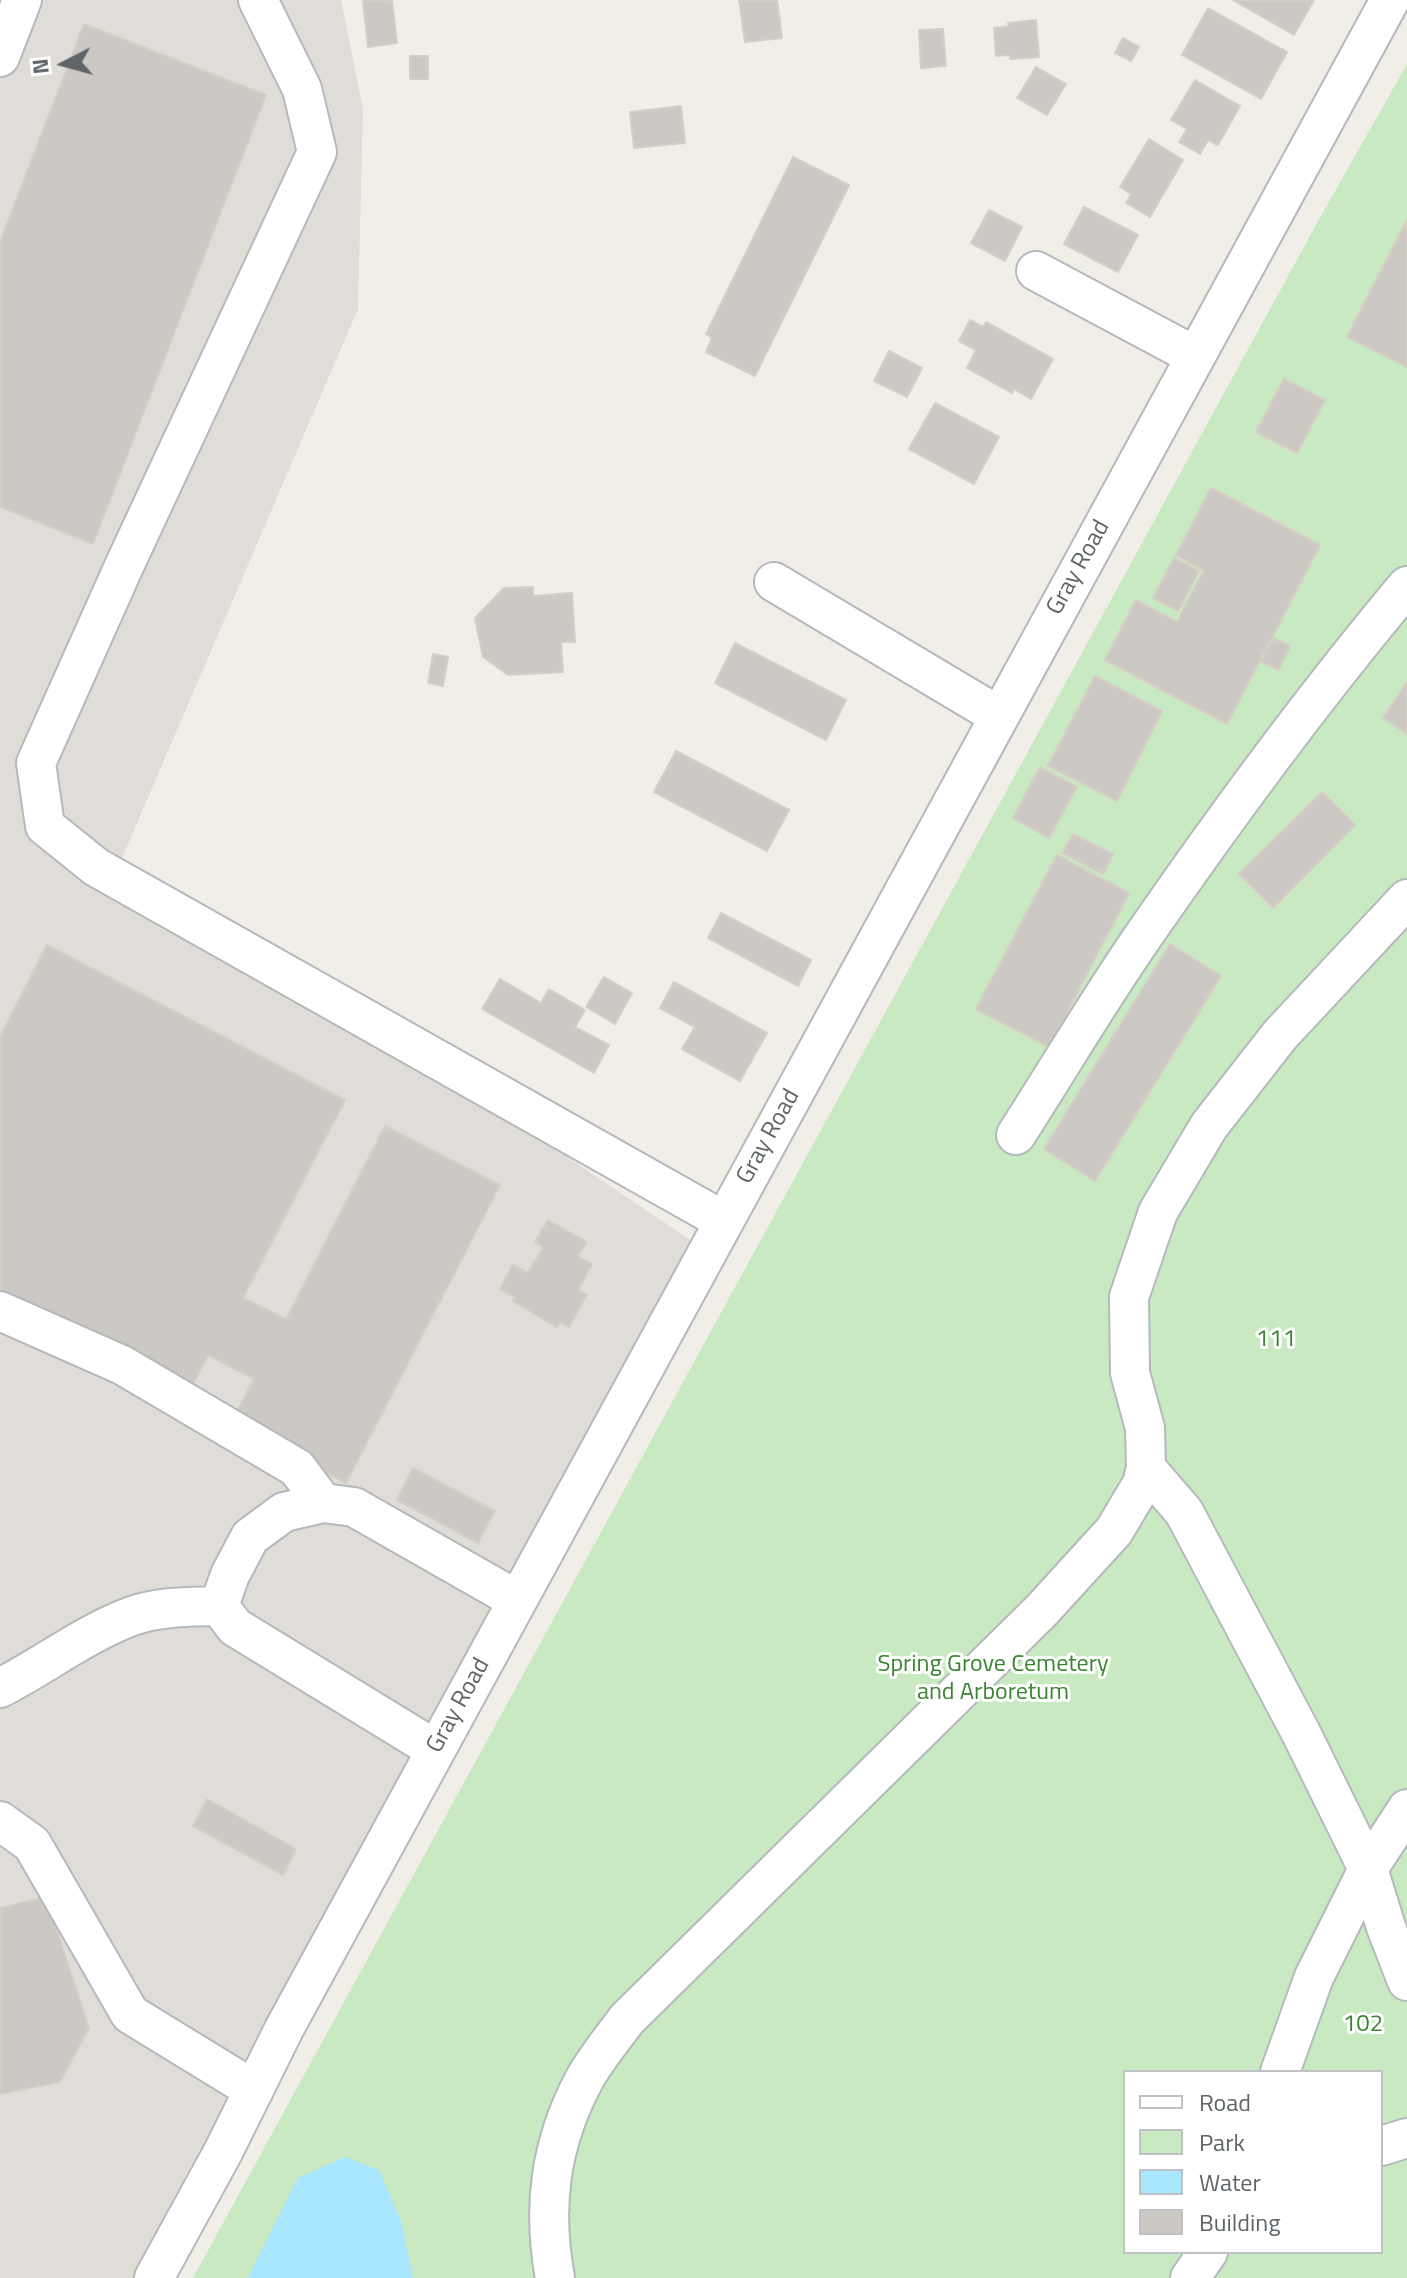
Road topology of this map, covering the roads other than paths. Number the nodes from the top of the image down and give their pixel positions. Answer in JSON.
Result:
{"nodes":[{"id":1,"x":22,"y":0,"type":"edge"},
{"id":2,"x":258,"y":0,"type":"edge"},
{"id":3,"x":1390,"y":0,"type":"edge"},
{"id":4,"x":0,"y":57,"type":"edge"},
{"id":5,"x":1036,"y":271,"type":"dead end"},
{"id":6,"x":1195,"y":356,"type":"junction"},
{"id":7,"x":774,"y":582,"type":"dead end"},
{"id":8,"x":1407,"y":586,"type":"edge"},
{"id":9,"x":999,"y":716,"type":"junction"},
{"id":10,"x":1407,"y":899,"type":"edge"},
{"id":11,"x":1016,"y":1135,"type":"dead end"},
{"id":12,"x":724,"y":1221,"type":"junction"},
{"id":13,"x":0,"y":1311,"type":"edge"},
{"id":14,"x":1146,"y":1468,"type":"junction"},
{"id":15,"x":323,"y":1503,"type":"junction"},
{"id":16,"x":517,"y":1600,"type":"junction"},
{"id":17,"x":219,"y":1606,"type":"junction"},
{"id":18,"x":0,"y":1688,"type":"edge"},
{"id":19,"x":436,"y":1750,"type":"junction"},
{"id":20,"x":1407,"y":1809,"type":"edge"},
{"id":21,"x":0,"y":1821,"type":"edge"},
{"id":22,"x":1368,"y":1869,"type":"junction"},
{"id":23,"x":1407,"y":1981,"type":"edge"},
{"id":24,"x":1281,"y":2070,"type":"edge"},
{"id":25,"x":254,"y":2090,"type":"junction"},
{"id":26,"x":1407,"y":2138,"type":"edge"},
{"id":27,"x":1383,"y":2145,"type":"edge"},
{"id":28,"x":1207,"y":2254,"type":"edge"},
{"id":29,"x":154,"y":2278,"type":"edge"},
{"id":30,"x":555,"y":2278,"type":"edge"},
{"id":31,"x":1190,"y":2278,"type":"edge"}],
"edges":[{"from":1,"to":4,"type":"street"},
{"from":2,"to":12,"type":"street"},
{"from":3,"to":6,"type":"street","name":"Gray Road"},
{"from":5,"to":6,"type":"street"},
{"from":6,"to":9,"type":"street","name":"Gray Road"},
{"from":7,"to":9,"type":"street"},
{"from":8,"to":11,"type":"street"},
{"from":9,"to":12,"type":"street","name":"Gray Road"},
{"from":10,"to":14,"type":"street"},
{"from":12,"to":16,"type":"street","name":"Gray Road"},
{"from":13,"to":15,"type":"street"},
{"from":14,"to":22,"type":"street"},
{"from":14,"to":30,"type":"street"},
{"from":15,"to":16,"type":"street"},
{"from":15,"to":17,"type":"street"},
{"from":16,"to":19,"type":"street","name":"Gray Road"},
{"from":17,"to":18,"type":"street"},
{"from":17,"to":19,"type":"street"},
{"from":19,"to":25,"type":"street","name":"Gray Road"},
{"from":20,"to":22,"type":"street"},
{"from":21,"to":25,"type":"street"},
{"from":22,"to":23,"type":"street"},
{"from":22,"to":24,"type":"street"},
{"from":25,"to":29,"type":"street","name":"Gray Road"},
{"from":26,"to":27,"type":"street"},
{"from":28,"to":31,"type":"street"}]}
